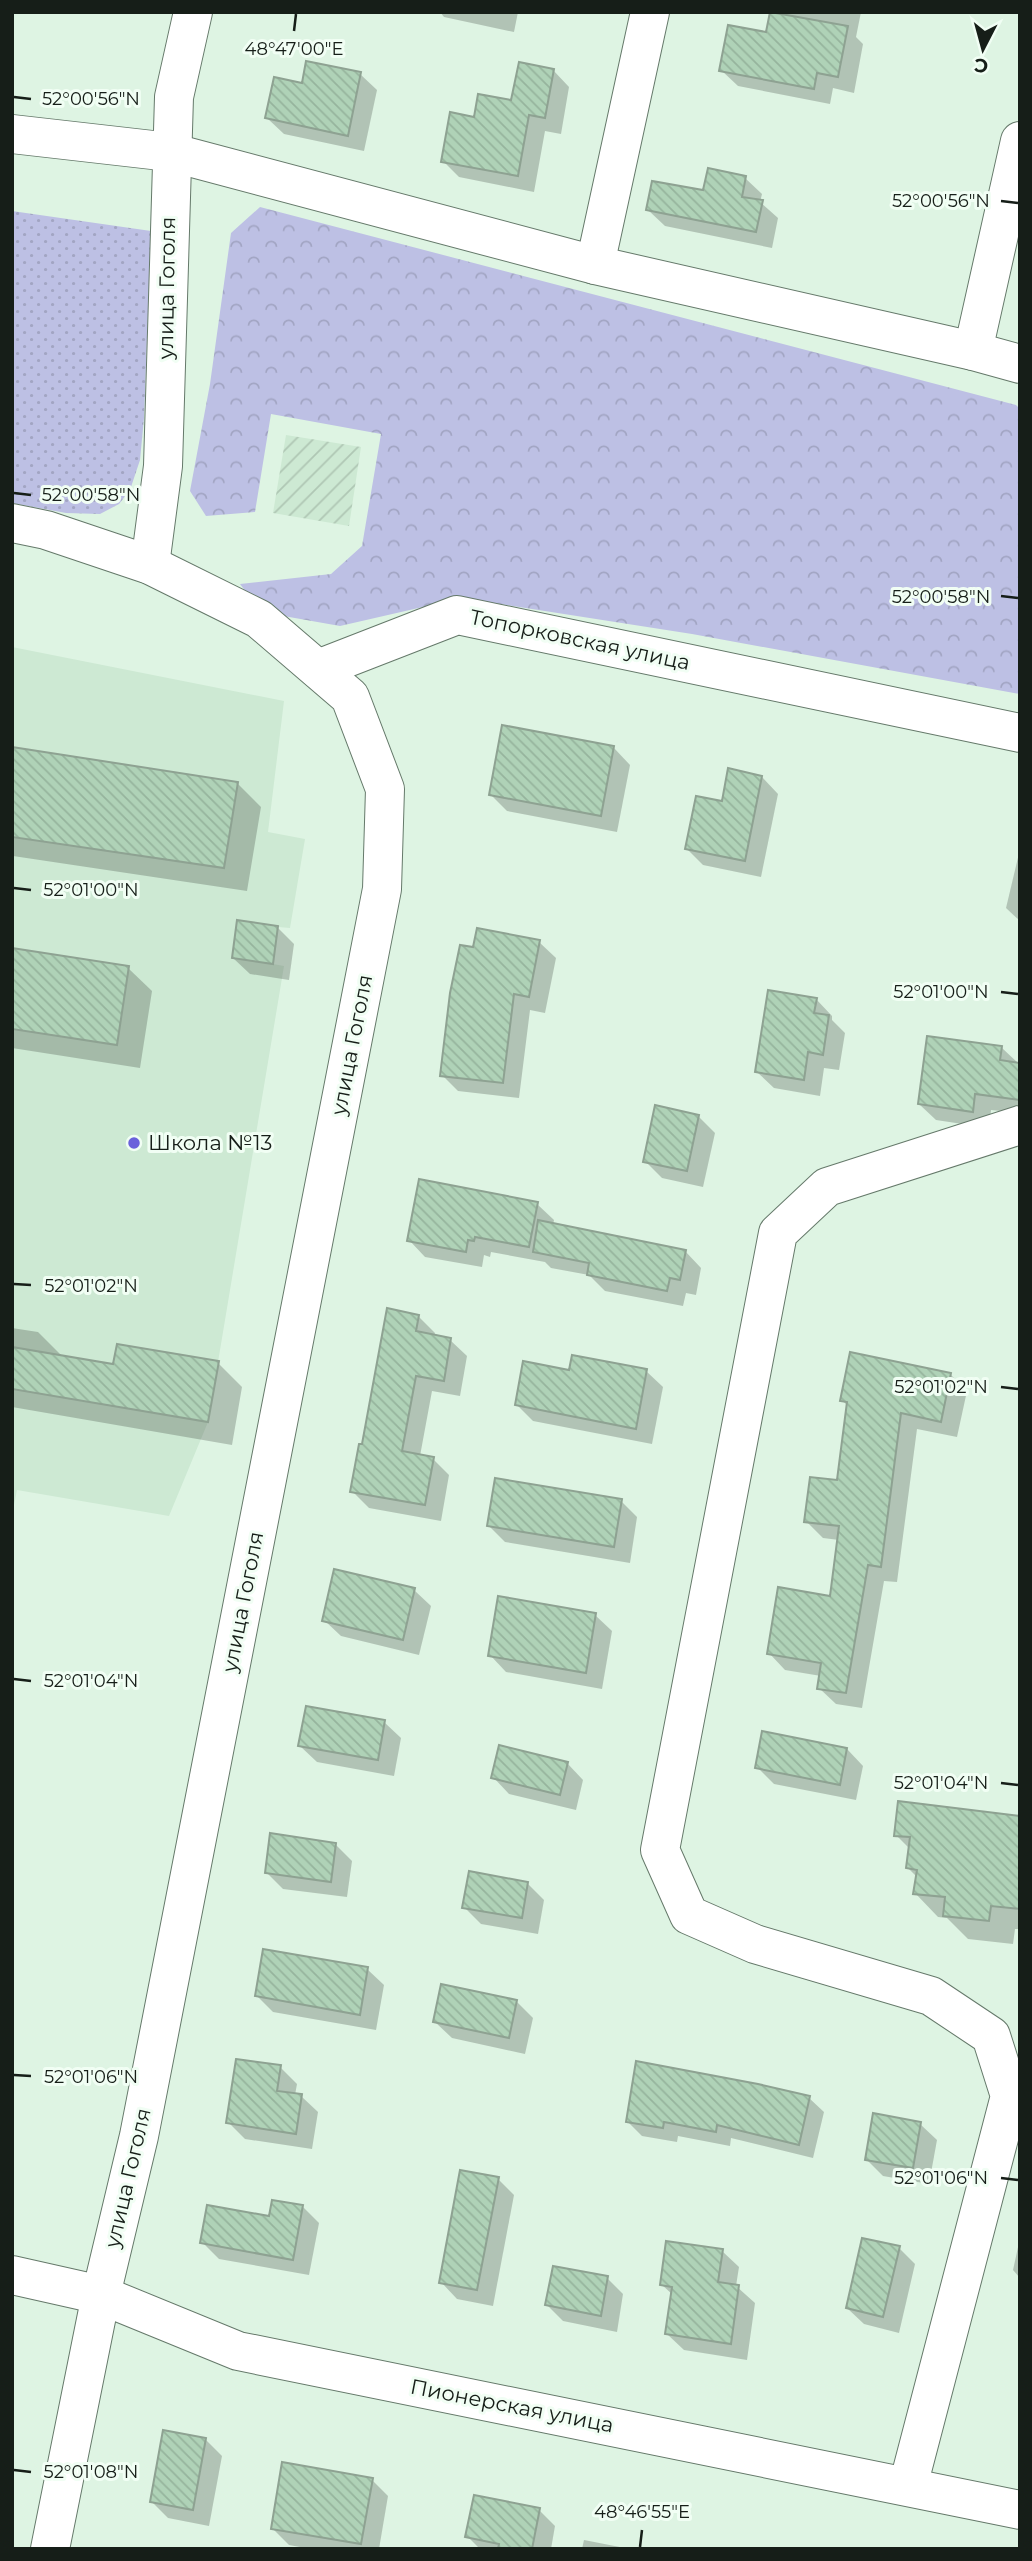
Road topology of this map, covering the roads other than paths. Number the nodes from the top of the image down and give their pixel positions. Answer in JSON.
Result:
{"nodes":[{"id":1,"x":193,"y":12,"type":"edge"},
{"id":2,"x":650,"y":12,"type":"edge"},
{"id":3,"x":12,"y":134,"type":"edge"},
{"id":4,"x":1020,"y":141,"type":"edge"},
{"id":5,"x":170,"y":152,"type":"junction"},
{"id":6,"x":595,"y":265,"type":"junction"},
{"id":7,"x":974,"y":351,"type":"junction"},
{"id":8,"x":1020,"y":364,"type":"edge"},
{"id":9,"x":12,"y":523,"type":"edge"},
{"id":10,"x":150,"y":565,"type":"junction"},
{"id":11,"x":318,"y":669,"type":"junction"},
{"id":12,"x":1020,"y":733,"type":"edge"},
{"id":13,"x":1020,"y":1125,"type":"edge"},
{"id":14,"x":1015,"y":2094,"type":"edge"},
{"id":15,"x":12,"y":2275,"type":"edge"},
{"id":16,"x":101,"y":2295,"type":"junction"},
{"id":17,"x":908,"y":2486,"type":"junction"},
{"id":18,"x":1020,"y":2510,"type":"edge"},
{"id":19,"x":50,"y":2549,"type":"edge"}],
"edges":[{"from":1,"to":5,"type":"street","name":"улица Гоголя"},
{"from":2,"to":6,"type":"street"},
{"from":3,"to":5,"type":"street"},
{"from":4,"to":7,"type":"street"},
{"from":5,"to":6,"type":"street"},
{"from":5,"to":10,"type":"street","name":"улица Гоголя"},
{"from":6,"to":7,"type":"street"},
{"from":7,"to":8,"type":"street"},
{"from":9,"to":10,"type":"street"},
{"from":10,"to":11,"type":"street"},
{"from":11,"to":12,"type":"street","name":"Топорковская улица"},
{"from":11,"to":16,"type":"street","name":"улица Гоголя"},
{"from":13,"to":14,"type":"street"},
{"from":14,"to":17,"type":"street"},
{"from":15,"to":16,"type":"street","name":"Пионерская улица"},
{"from":16,"to":17,"type":"street","name":"Пионерская улица"},
{"from":16,"to":19,"type":"street","name":"улица Гоголя"},
{"from":17,"to":18,"type":"street","name":"Пионерская улица"}]}
